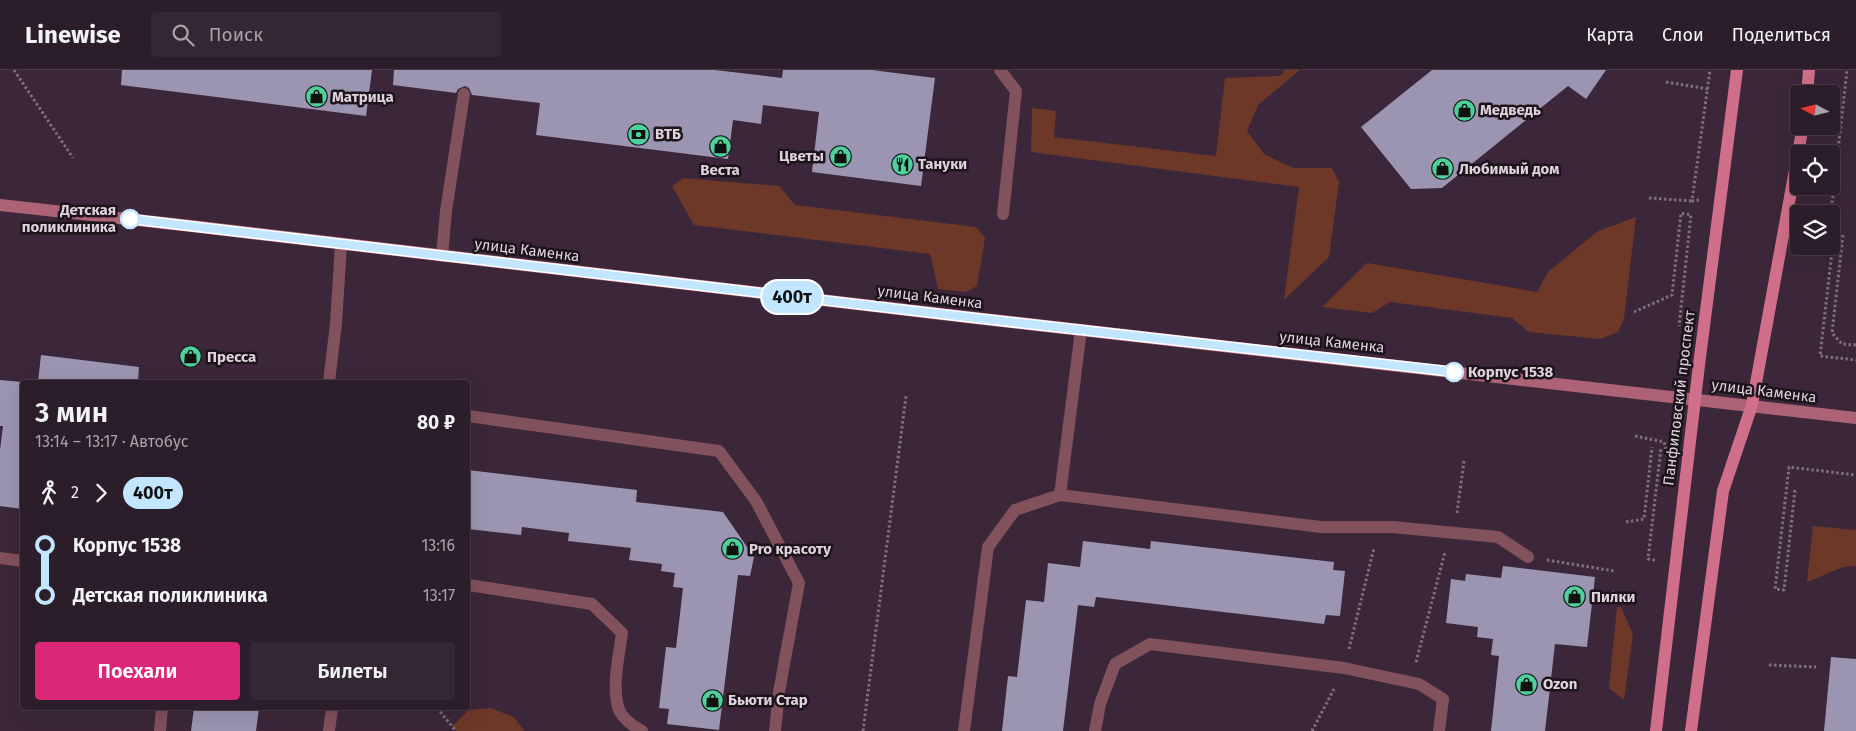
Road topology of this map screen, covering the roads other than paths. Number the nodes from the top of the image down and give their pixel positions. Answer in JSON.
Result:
{"nodes":[{"id":1,"x":1000,"y":70,"type":"edge"},
{"id":2,"x":1737,"y":70,"type":"edge"},
{"id":3,"x":1809,"y":70,"type":"edge"},
{"id":4,"x":1807,"y":85,"type":"edge"},
{"id":5,"x":464,"y":94,"type":"dead end"},
{"id":6,"x":1800,"y":135,"type":"edge"},
{"id":7,"x":0,"y":205,"type":"edge"},
{"id":8,"x":1003,"y":214,"type":"dead end"},
{"id":9,"x":341,"y":244,"type":"junction"},
{"id":10,"x":442,"y":256,"type":"junction"},
{"id":11,"x":1081,"y":330,"type":"junction"},
{"id":12,"x":330,"y":380,"type":"edge"},
{"id":13,"x":1694,"y":399,"type":"junction"},
{"id":14,"x":1752,"y":405,"type":"junction"},
{"id":15,"x":470,"y":416,"type":"edge"},
{"id":16,"x":1856,"y":418,"type":"edge"},
{"id":17,"x":1060,"y":495,"type":"junction"},
{"id":18,"x":1528,"y":557,"type":"road end"},
{"id":19,"x":0,"y":558,"type":"edge"},
{"id":20,"x":20,"y":561,"type":"edge"},
{"id":21,"x":470,"y":585,"type":"edge"},
{"id":22,"x":162,"y":710,"type":"edge"},
{"id":23,"x":332,"y":710,"type":"edge"},
{"id":24,"x":160,"y":731,"type":"edge"},
{"id":25,"x":329,"y":731,"type":"edge"},
{"id":26,"x":642,"y":731,"type":"edge"},
{"id":27,"x":775,"y":731,"type":"edge"},
{"id":28,"x":964,"y":731,"type":"edge"},
{"id":29,"x":1095,"y":731,"type":"edge"},
{"id":30,"x":1439,"y":731,"type":"edge"},
{"id":31,"x":1656,"y":731,"type":"edge"},
{"id":32,"x":1691,"y":731,"type":"edge"}],
"edges":[{"from":1,"to":8,"type":"lane"},
{"from":2,"to":13,"type":"main road","name":"Панфиловский проспект"},
{"from":3,"to":4,"type":"main road"},
{"from":5,"to":10,"type":"lane"},
{"from":6,"to":14,"type":"main road"},
{"from":7,"to":9,"type":"main road","name":"улица Каменка"},
{"from":9,"to":10,"type":"main road","name":"улица Каменка"},
{"from":9,"to":12,"type":"lane"},
{"from":10,"to":11,"type":"main road","name":"улица Каменка"},
{"from":11,"to":13,"type":"main road","name":"улица Каменка"},
{"from":11,"to":17,"type":"lane"},
{"from":13,"to":14,"type":"main road","name":"улица Каменка"},
{"from":13,"to":31,"type":"main road","name":"Панфиловский проспект"},
{"from":14,"to":16,"type":"main road","name":"улица Каменка"},
{"from":14,"to":32,"type":"main road"},
{"from":15,"to":27,"type":"lane"},
{"from":17,"to":18,"type":"lane"},
{"from":17,"to":28,"type":"lane"},
{"from":19,"to":20,"type":"lane"},
{"from":21,"to":26,"type":"lane"},
{"from":22,"to":24,"type":"lane"},
{"from":23,"to":25,"type":"lane"},
{"from":29,"to":30,"type":"lane"}]}
